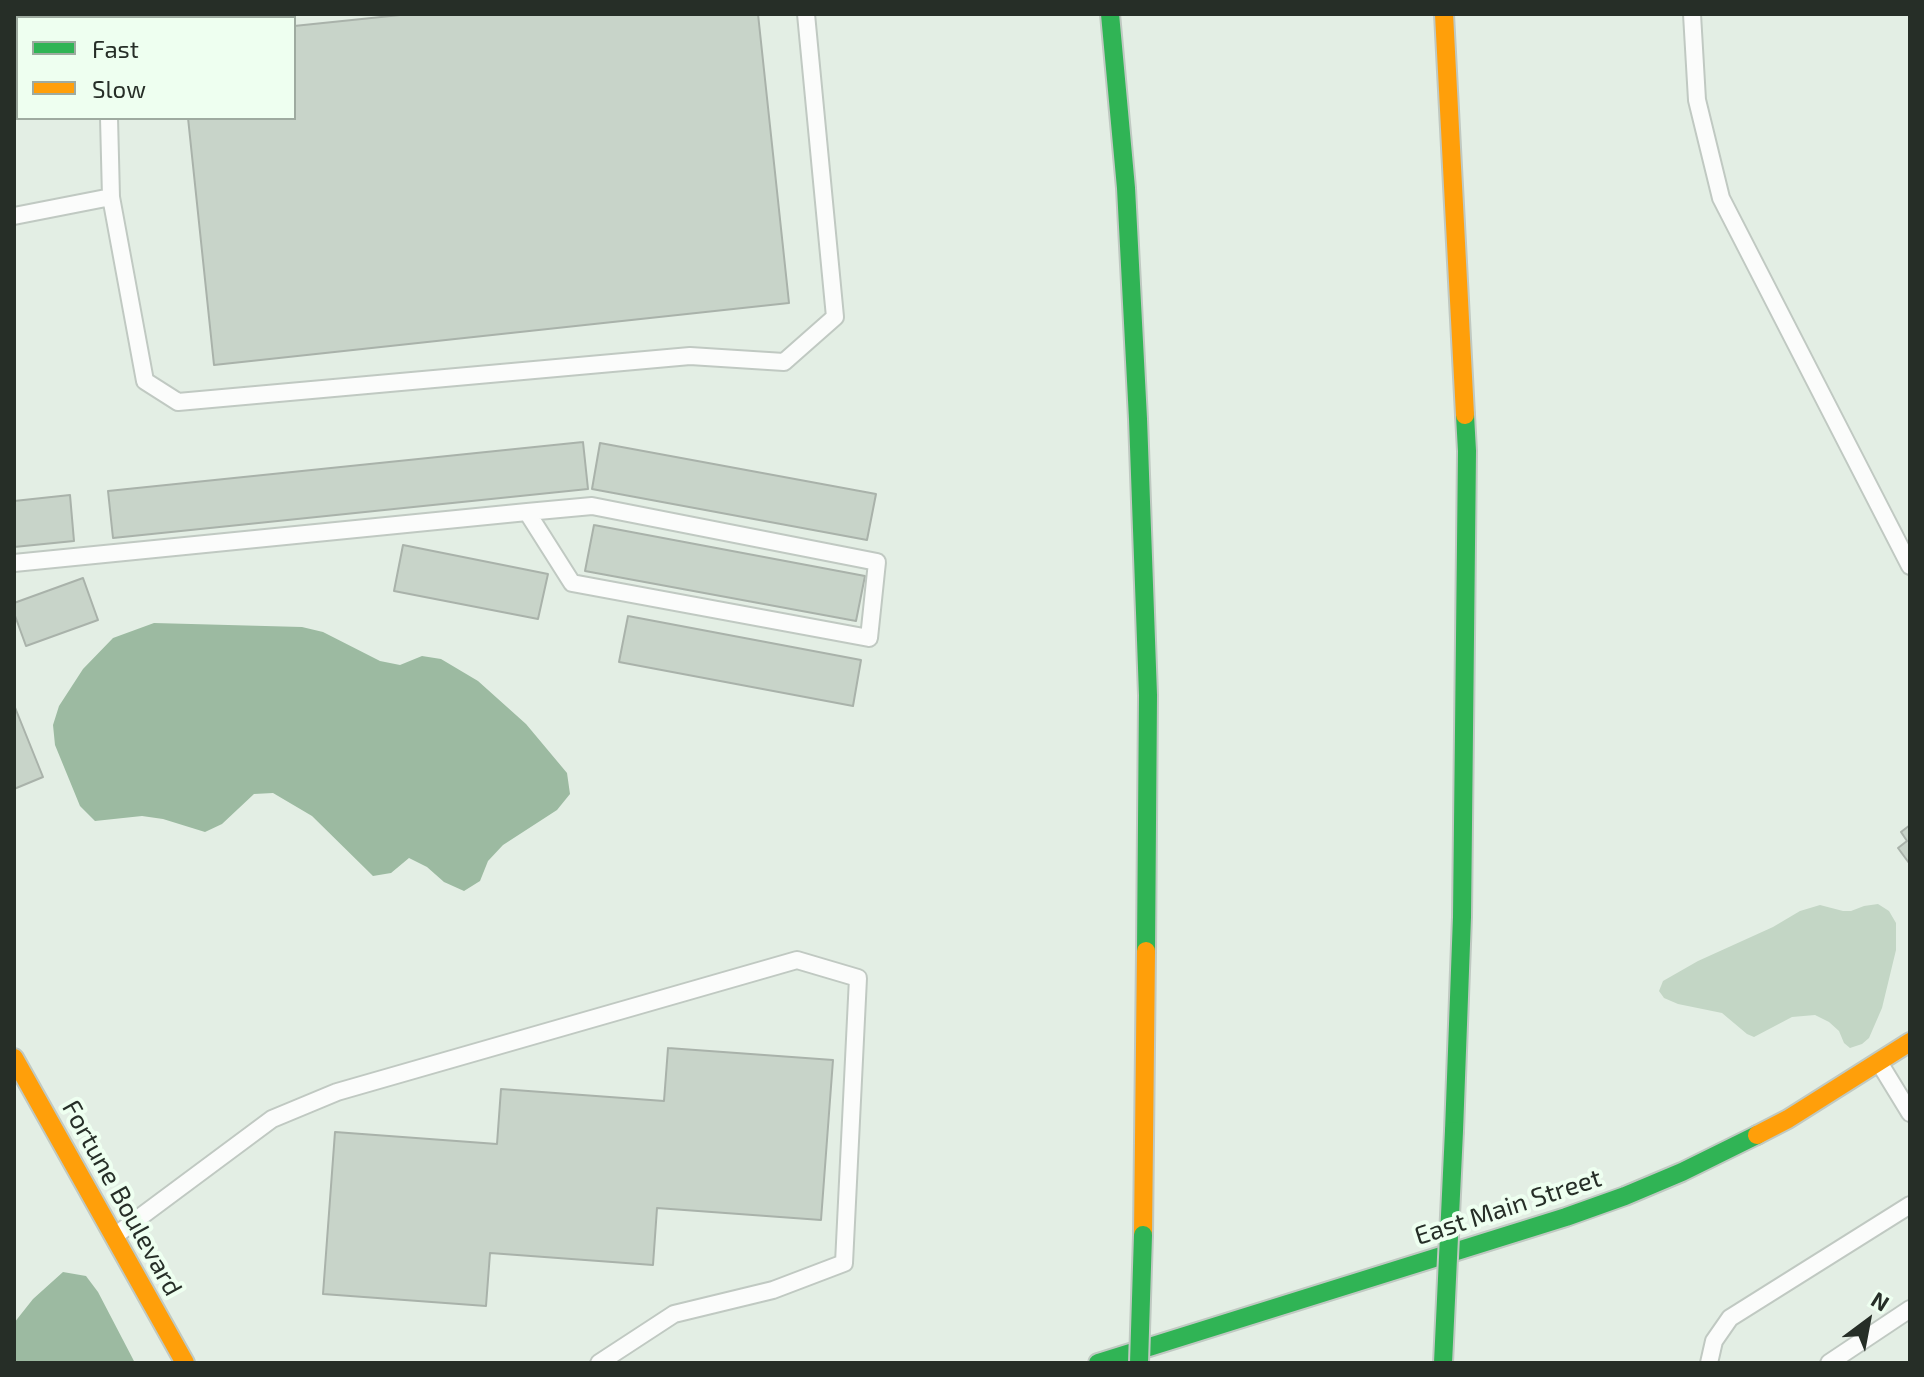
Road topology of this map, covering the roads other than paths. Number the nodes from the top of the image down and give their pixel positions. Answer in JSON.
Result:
{"nodes":[{"id":1,"x":806,"y":14,"type":"edge"},
{"id":2,"x":1110,"y":14,"type":"edge"},
{"id":3,"x":1444,"y":14,"type":"edge"},
{"id":4,"x":1692,"y":14,"type":"edge"},
{"id":5,"x":109,"y":120,"type":"edge"},
{"id":6,"x":111,"y":197,"type":"junction"},
{"id":7,"x":14,"y":216,"type":"edge"},
{"id":8,"x":527,"y":512,"type":"junction"},
{"id":9,"x":14,"y":563,"type":"edge"},
{"id":10,"x":1910,"y":566,"type":"edge"},
{"id":11,"x":1910,"y":1042,"type":"edge"},
{"id":12,"x":14,"y":1058,"type":"edge"},
{"id":13,"x":1879,"y":1063,"type":"junction"},
{"id":14,"x":1910,"y":1113,"type":"edge"},
{"id":15,"x":1910,"y":1205,"type":"edge"},
{"id":16,"x":113,"y":1237,"type":"junction"},
{"id":17,"x":1910,"y":1309,"type":"edge"},
{"id":18,"x":185,"y":1363,"type":"edge"},
{"id":19,"x":599,"y":1363,"type":"edge"},
{"id":20,"x":1098,"y":1363,"type":"edge"},
{"id":21,"x":1139,"y":1363,"type":"edge"},
{"id":22,"x":1443,"y":1363,"type":"edge"},
{"id":23,"x":1709,"y":1363,"type":"edge"},
{"id":24,"x":1829,"y":1363,"type":"edge"}],
"edges":[{"from":1,"to":6,"type":"lane"},
{"from":2,"to":21,"type":"main road","bridge":true},
{"from":3,"to":22,"type":"main road","bridge":true},
{"from":4,"to":10,"type":"lane"},
{"from":5,"to":6,"type":"lane"},
{"from":6,"to":7,"type":"lane"},
{"from":8,"to":8,"type":"lane"},
{"from":8,"to":9,"type":"lane"},
{"from":11,"to":13,"type":"main road","name":"East Main Street"},
{"from":12,"to":16,"type":"main road","name":"Fortune Boulevard"},
{"from":13,"to":14,"type":"lane"},
{"from":13,"to":20,"type":"main road","name":"East Main Street"},
{"from":15,"to":23,"type":"lane"},
{"from":16,"to":18,"type":"main road","name":"Fortune Boulevard"},
{"from":16,"to":19,"type":"lane"},
{"from":17,"to":24,"type":"lane"}]}
